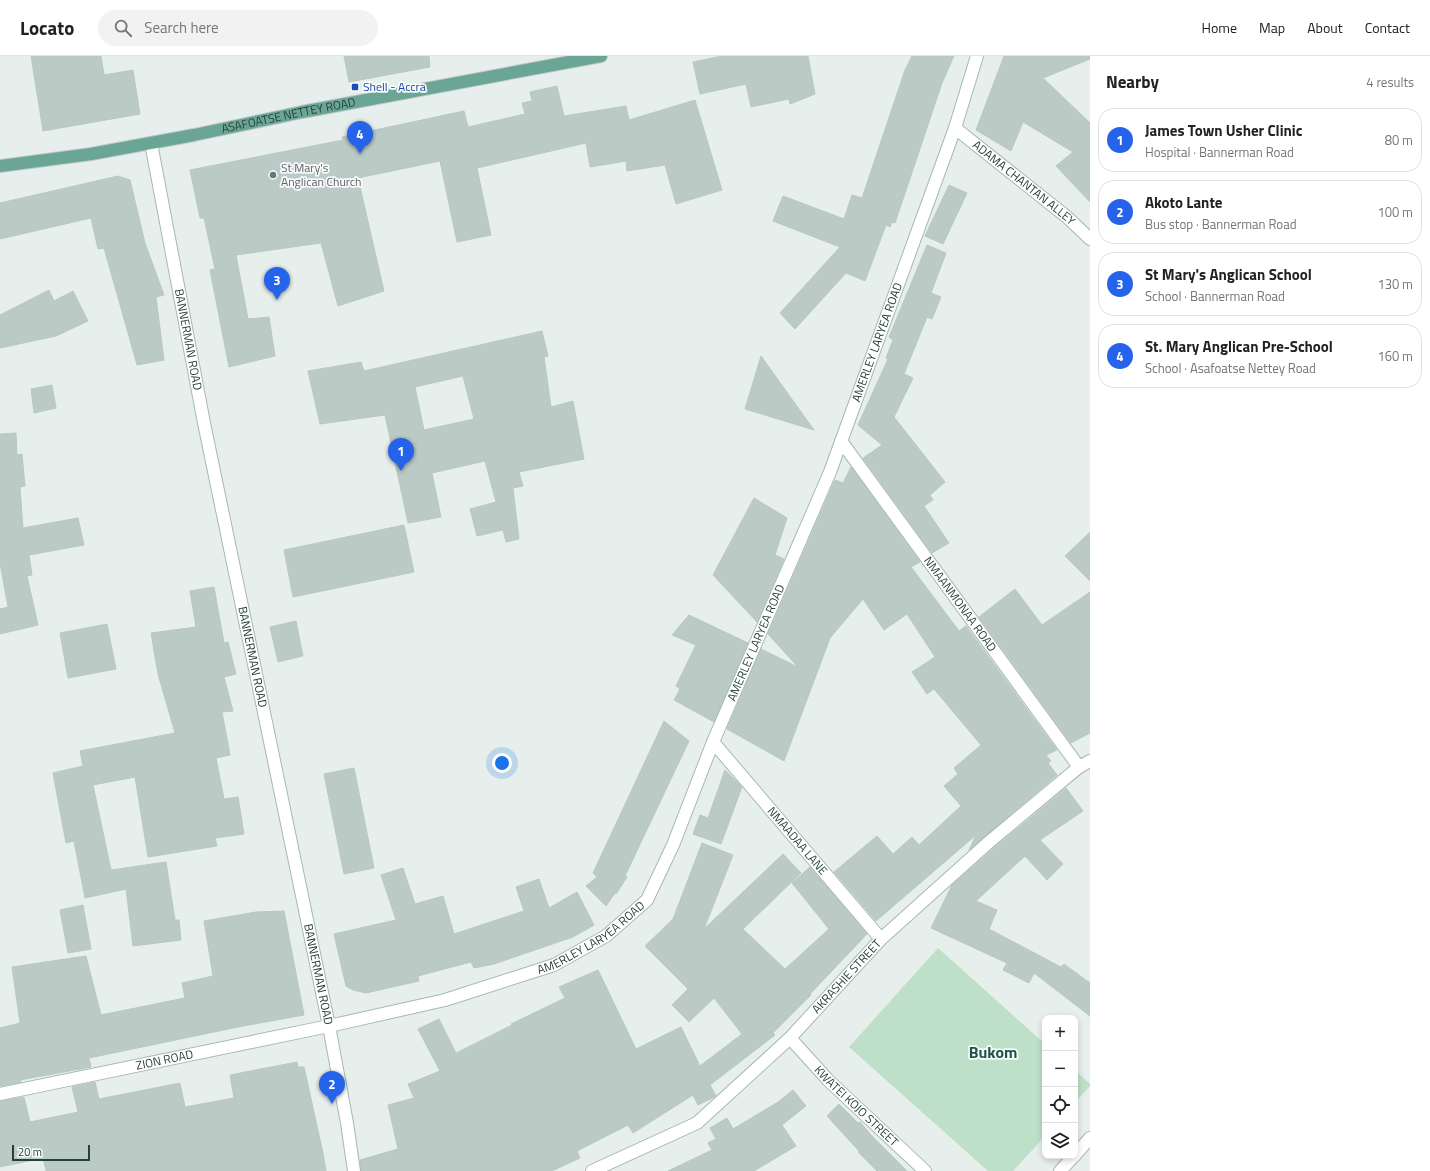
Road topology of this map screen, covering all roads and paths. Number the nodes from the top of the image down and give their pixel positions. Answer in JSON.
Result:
{"nodes":[{"id":1,"x":600,"y":56,"type":"edge"},
{"id":2,"x":978,"y":56,"type":"edge"},
{"id":3,"x":955,"y":128,"type":"junction"},
{"id":4,"x":151,"y":143,"type":"junction"},
{"id":5,"x":0,"y":166,"type":"edge"},
{"id":6,"x":1090,"y":239,"type":"edge"},
{"id":7,"x":841,"y":441,"type":"junction"},
{"id":8,"x":713,"y":742,"type":"junction"},
{"id":9,"x":1090,"y":761,"type":"edge"},
{"id":10,"x":1079,"y":767,"type":"junction"},
{"id":11,"x":882,"y":939,"type":"junction"},
{"id":12,"x":329,"y":1026,"type":"junction"},
{"id":13,"x":790,"y":1038,"type":"junction"},
{"id":14,"x":0,"y":1094,"type":"edge"},
{"id":15,"x":1090,"y":1138,"type":"edge"},
{"id":16,"x":1078,"y":1151,"type":"edge"},
{"id":17,"x":1070,"y":1159,"type":"edge"},
{"id":18,"x":354,"y":1171,"type":"edge"},
{"id":19,"x":592,"y":1171,"type":"edge"},
{"id":20,"x":925,"y":1171,"type":"edge"},
{"id":21,"x":1060,"y":1171,"type":"edge"}],
"edges":[{"from":1,"to":4,"type":"main road","name":"ASAFOATSE NETTEY ROAD"},
{"from":2,"to":3,"type":"street","name":"AMERLEY LARYEA ROAD"},
{"from":3,"to":6,"type":"street","name":"ADAMA CHANTAN ALLEY"},
{"from":3,"to":7,"type":"street","name":"AMERLEY LARYEA ROAD"},
{"from":4,"to":5,"type":"main road","name":"ASAFOATSE NETTEY ROAD"},
{"from":4,"to":12,"type":"street","name":"BANNERMAN ROAD"},
{"from":7,"to":8,"type":"street","name":"AMERLEY LARYEA ROAD"},
{"from":7,"to":10,"type":"street","name":"NMAANMONAA ROAD"},
{"from":8,"to":11,"type":"street","name":"NMAADAA LANE"},
{"from":8,"to":12,"type":"street","name":"AMERLEY LARYEA ROAD"},
{"from":9,"to":10,"type":"street","name":"AKRASHIE STREET"},
{"from":10,"to":11,"type":"street","name":"AKRASHIE STREET"},
{"from":11,"to":13,"type":"street","name":"AKRASHIE STREET"},
{"from":12,"to":14,"type":"street","name":"ZION ROAD"},
{"from":12,"to":18,"type":"street","name":"BANNERMAN ROAD"},
{"from":13,"to":19,"type":"street","name":"AKRASHIE STREET"},
{"from":13,"to":20,"type":"street","name":"KWATEI KOJO STREET"},
{"from":15,"to":16,"type":"street"},
{"from":17,"to":21,"type":"street"}]}
